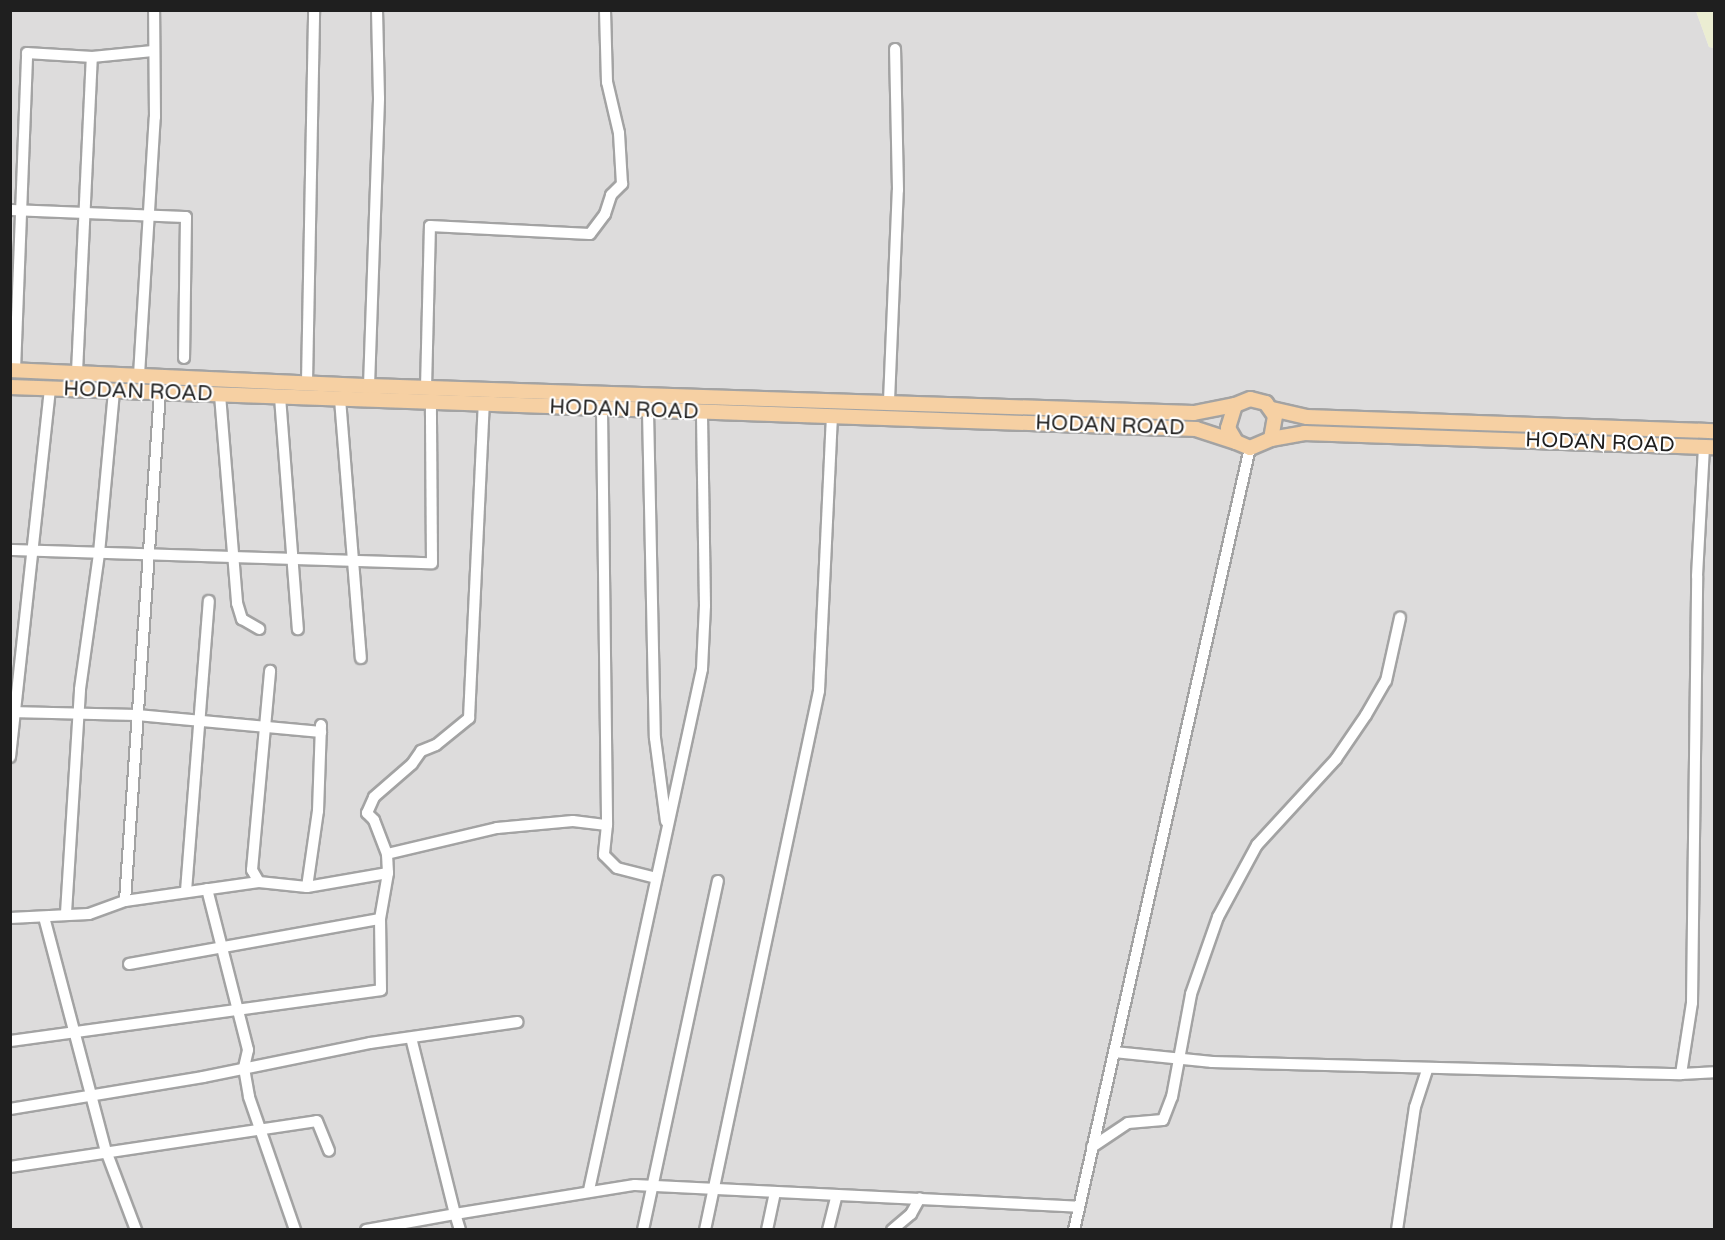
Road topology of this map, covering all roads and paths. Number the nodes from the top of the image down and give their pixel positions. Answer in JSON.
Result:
{"nodes":[{"id":1,"x":154,"y":10,"type":"edge"},
{"id":2,"x":314,"y":10,"type":"edge"},
{"id":3,"x":377,"y":10,"type":"edge"},
{"id":4,"x":605,"y":10,"type":"edge"},
{"id":5,"x":895,"y":49,"type":"dead end"},
{"id":6,"x":153,"y":51,"type":"junction"},
{"id":7,"x":92,"y":57,"type":"junction"},
{"id":8,"x":10,"y":210,"type":"edge"},
{"id":9,"x":23,"y":210,"type":"junction"},
{"id":10,"x":85,"y":214,"type":"junction"},
{"id":11,"x":149,"y":216,"type":"junction"},
{"id":12,"x":184,"y":358,"type":"dead end"},
{"id":13,"x":13,"y":370,"type":"edge"},
{"id":14,"x":77,"y":372,"type":"junction"},
{"id":15,"x":139,"y":375,"type":"junction"},
{"id":16,"x":307,"y":382,"type":"junction"},
{"id":17,"x":369,"y":386,"type":"junction"},
{"id":18,"x":10,"y":387,"type":"edge"},
{"id":19,"x":50,"y":388,"type":"junction"},
{"id":20,"x":426,"y":388,"type":"junction"},
{"id":21,"x":114,"y":391,"type":"junction"},
{"id":22,"x":160,"y":392,"type":"junction"},
{"id":23,"x":220,"y":395,"type":"junction"},
{"id":24,"x":280,"y":397,"type":"junction"},
{"id":25,"x":340,"y":399,"type":"junction"},
{"id":26,"x":889,"y":401,"type":"junction"},
{"id":27,"x":431,"y":403,"type":"junction"},
{"id":28,"x":484,"y":405,"type":"junction"},
{"id":29,"x":1235,"y":405,"type":"junction"},
{"id":30,"x":602,"y":409,"type":"junction"},
{"id":31,"x":1272,"y":409,"type":"junction"},
{"id":32,"x":648,"y":411,"type":"junction"},
{"id":33,"x":702,"y":413,"type":"junction"},
{"id":34,"x":832,"y":417,"type":"junction"},
{"id":35,"x":1714,"y":431,"type":"edge"},
{"id":36,"x":1271,"y":439,"type":"junction"},
{"id":37,"x":1236,"y":442,"type":"junction"},
{"id":38,"x":1709,"y":447,"type":"edge"},
{"id":39,"x":1250,"y":448,"type":"junction"},
{"id":40,"x":10,"y":550,"type":"edge"},
{"id":41,"x":32,"y":550,"type":"junction"},
{"id":42,"x":99,"y":553,"type":"junction"},
{"id":43,"x":150,"y":555,"type":"junction"},
{"id":44,"x":232,"y":557,"type":"junction"},
{"id":45,"x":291,"y":559,"type":"junction"},
{"id":46,"x":351,"y":561,"type":"junction"},
{"id":47,"x":209,"y":601,"type":"dead end"},
{"id":48,"x":1400,"y":618,"type":"dead end"},
{"id":49,"x":259,"y":629,"type":"dead end"},
{"id":50,"x":298,"y":629,"type":"dead end"},
{"id":51,"x":361,"y":658,"type":"dead end"},
{"id":52,"x":270,"y":671,"type":"dead end"},
{"id":53,"x":13,"y":712,"type":"edge"},
{"id":54,"x":79,"y":712,"type":"junction"},
{"id":55,"x":137,"y":715,"type":"junction"},
{"id":56,"x":199,"y":720,"type":"junction"},
{"id":57,"x":266,"y":728,"type":"junction"},
{"id":58,"x":10,"y":758,"type":"edge"},
{"id":59,"x":607,"y":825,"type":"junction"},
{"id":60,"x":667,"y":828,"type":"junction"},
{"id":61,"x":387,"y":854,"type":"junction"},
{"id":62,"x":388,"y":873,"type":"junction"},
{"id":63,"x":656,"y":879,"type":"junction"},
{"id":64,"x":718,"y":881,"type":"dead end"},
{"id":65,"x":259,"y":882,"type":"junction"},
{"id":66,"x":307,"y":887,"type":"junction"},
{"id":67,"x":207,"y":889,"type":"junction"},
{"id":68,"x":186,"y":891,"type":"junction"},
{"id":69,"x":125,"y":901,"type":"junction"},
{"id":70,"x":66,"y":913,"type":"junction"},
{"id":71,"x":44,"y":917,"type":"junction"},
{"id":72,"x":10,"y":918,"type":"edge"},
{"id":73,"x":380,"y":919,"type":"junction"},
{"id":74,"x":219,"y":947,"type":"junction"},
{"id":75,"x":129,"y":964,"type":"dead end"},
{"id":76,"x":236,"y":1008,"type":"junction"},
{"id":77,"x":518,"y":1022,"type":"dead end"},
{"id":78,"x":74,"y":1032,"type":"junction"},
{"id":79,"x":411,"y":1038,"type":"junction"},
{"id":80,"x":10,"y":1041,"type":"edge"},
{"id":81,"x":1114,"y":1052,"type":"junction"},
{"id":82,"x":1177,"y":1059,"type":"junction"},
{"id":83,"x":244,"y":1068,"type":"junction"},
{"id":84,"x":1427,"y":1069,"type":"junction"},
{"id":85,"x":1714,"y":1072,"type":"edge"},
{"id":86,"x":1681,"y":1074,"type":"junction"},
{"id":87,"x":90,"y":1096,"type":"junction"},
{"id":88,"x":10,"y":1109,"type":"edge"},
{"id":89,"x":258,"y":1130,"type":"junction"},
{"id":90,"x":1092,"y":1147,"type":"junction"},
{"id":91,"x":106,"y":1151,"type":"junction"},
{"id":92,"x":329,"y":1151,"type":"dead end"},
{"id":93,"x":10,"y":1167,"type":"edge"},
{"id":94,"x":653,"y":1186,"type":"junction"},
{"id":95,"x":713,"y":1188,"type":"junction"},
{"id":96,"x":589,"y":1190,"type":"junction"},
{"id":97,"x":775,"y":1193,"type":"junction"},
{"id":98,"x":837,"y":1195,"type":"junction"},
{"id":99,"x":920,"y":1198,"type":"junction"},
{"id":100,"x":1078,"y":1207,"type":"junction"},
{"id":101,"x":455,"y":1214,"type":"junction"},
{"id":102,"x":136,"y":1230,"type":"edge"},
{"id":103,"x":295,"y":1230,"type":"edge"},
{"id":104,"x":366,"y":1230,"type":"edge"},
{"id":105,"x":460,"y":1230,"type":"edge"},
{"id":106,"x":643,"y":1230,"type":"edge"},
{"id":107,"x":705,"y":1230,"type":"edge"},
{"id":108,"x":767,"y":1230,"type":"edge"},
{"id":109,"x":828,"y":1230,"type":"edge"},
{"id":110,"x":892,"y":1230,"type":"edge"},
{"id":111,"x":1074,"y":1230,"type":"edge"},
{"id":112,"x":1396,"y":1230,"type":"edge"}],
"edges":[{"from":1,"to":6,"type":"street"},
{"from":2,"to":16,"type":"street"},
{"from":3,"to":17,"type":"street"},
{"from":4,"to":20,"type":"street"},
{"from":5,"to":26,"type":"street"},
{"from":6,"to":7,"type":"street"},
{"from":6,"to":11,"type":"street"},
{"from":7,"to":9,"type":"street"},
{"from":7,"to":10,"type":"street"},
{"from":8,"to":9,"type":"street"},
{"from":9,"to":10,"type":"street"},
{"from":9,"to":13,"type":"street"},
{"from":10,"to":11,"type":"street"},
{"from":10,"to":14,"type":"street"},
{"from":11,"to":12,"type":"street"},
{"from":11,"to":15,"type":"street"},
{"from":13,"to":14,"type":"main road","name":"HODAN ROAD"},
{"from":14,"to":15,"type":"main road","name":"HODAN ROAD"},
{"from":15,"to":16,"type":"main road","name":"HODAN ROAD"},
{"from":16,"to":17,"type":"main road","name":"HODAN ROAD"},
{"from":17,"to":20,"type":"main road","name":"HODAN ROAD"},
{"from":18,"to":19,"type":"main road","name":"HODAN ROAD"},
{"from":19,"to":21,"type":"main road","name":"HODAN ROAD"},
{"from":19,"to":41,"type":"street"},
{"from":20,"to":26,"type":"main road","name":"HODAN ROAD"},
{"from":21,"to":22,"type":"main road","name":"HODAN ROAD"},
{"from":21,"to":42,"type":"street"},
{"from":22,"to":23,"type":"main road","name":"HODAN ROAD"},
{"from":22,"to":43,"type":"street"},
{"from":23,"to":24,"type":"main road","name":"HODAN ROAD"},
{"from":23,"to":44,"type":"street"},
{"from":24,"to":25,"type":"main road","name":"HODAN ROAD"},
{"from":24,"to":45,"type":"street"},
{"from":25,"to":27,"type":"main road","name":"HODAN ROAD"},
{"from":25,"to":46,"type":"street"},
{"from":26,"to":29,"type":"main road","name":"HODAN ROAD"},
{"from":27,"to":28,"type":"main road","name":"HODAN ROAD"},
{"from":27,"to":46,"type":"street"},
{"from":28,"to":30,"type":"main road","name":"HODAN ROAD"},
{"from":28,"to":61,"type":"street"},
{"from":29,"to":31,"type":"main road","name":"HODAN ROAD"},
{"from":29,"to":37,"type":"main road"},
{"from":30,"to":32,"type":"main road","name":"HODAN ROAD"},
{"from":30,"to":59,"type":"street"},
{"from":31,"to":35,"type":"main road","name":"HODAN ROAD"},
{"from":31,"to":36,"type":"main road"},
{"from":32,"to":33,"type":"main road","name":"HODAN ROAD"},
{"from":32,"to":60,"type":"street"},
{"from":33,"to":34,"type":"main road","name":"HODAN ROAD"},
{"from":33,"to":60,"type":"street"},
{"from":34,"to":37,"type":"main road","name":"HODAN ROAD"},
{"from":34,"to":95,"type":"street"},
{"from":36,"to":38,"type":"main road","name":"HODAN ROAD"},
{"from":36,"to":39,"type":"main road","name":"HODAN ROAD"},
{"from":37,"to":39,"type":"main road","name":"HODAN ROAD"},
{"from":38,"to":86,"type":"street"},
{"from":39,"to":81,"type":"street"},
{"from":40,"to":41,"type":"street"},
{"from":41,"to":42,"type":"street"},
{"from":41,"to":53,"type":"street"},
{"from":42,"to":43,"type":"street"},
{"from":42,"to":54,"type":"street"},
{"from":43,"to":44,"type":"street"},
{"from":43,"to":55,"type":"street"},
{"from":44,"to":45,"type":"street"},
{"from":44,"to":49,"type":"street"},
{"from":45,"to":46,"type":"street"},
{"from":45,"to":50,"type":"street"},
{"from":46,"to":51,"type":"street"},
{"from":47,"to":56,"type":"street"},
{"from":48,"to":82,"type":"street"},
{"from":52,"to":57,"type":"street"},
{"from":53,"to":54,"type":"street"},
{"from":53,"to":58,"type":"street"},
{"from":54,"to":55,"type":"street"},
{"from":54,"to":70,"type":"street"},
{"from":55,"to":56,"type":"street"},
{"from":55,"to":69,"type":"street"},
{"from":56,"to":57,"type":"street"},
{"from":56,"to":68,"type":"street"},
{"from":57,"to":65,"type":"street"},
{"from":57,"to":66,"type":"street"},
{"from":59,"to":61,"type":"street"},
{"from":59,"to":63,"type":"street"},
{"from":60,"to":63,"type":"street"},
{"from":61,"to":62,"type":"street"},
{"from":62,"to":66,"type":"street"},
{"from":62,"to":73,"type":"street"},
{"from":63,"to":96,"type":"street"},
{"from":64,"to":94,"type":"street"},
{"from":65,"to":66,"type":"street"},
{"from":65,"to":67,"type":"street"},
{"from":67,"to":68,"type":"street"},
{"from":67,"to":74,"type":"street"},
{"from":68,"to":69,"type":"street"},
{"from":69,"to":70,"type":"street"},
{"from":70,"to":71,"type":"street"},
{"from":71,"to":72,"type":"street"},
{"from":71,"to":78,"type":"street"},
{"from":73,"to":74,"type":"street"},
{"from":73,"to":76,"type":"street"},
{"from":74,"to":75,"type":"street"},
{"from":74,"to":76,"type":"street"},
{"from":76,"to":78,"type":"street"},
{"from":76,"to":83,"type":"street"},
{"from":77,"to":79,"type":"street"},
{"from":78,"to":80,"type":"street"},
{"from":78,"to":87,"type":"street"},
{"from":79,"to":83,"type":"street"},
{"from":79,"to":101,"type":"street"},
{"from":81,"to":82,"type":"street"},
{"from":81,"to":90,"type":"street"},
{"from":82,"to":84,"type":"street"},
{"from":82,"to":90,"type":"street"},
{"from":83,"to":87,"type":"street"},
{"from":83,"to":89,"type":"street"},
{"from":84,"to":86,"type":"street"},
{"from":84,"to":112,"type":"street"},
{"from":85,"to":86,"type":"street"},
{"from":87,"to":88,"type":"street"},
{"from":87,"to":91,"type":"street"},
{"from":89,"to":91,"type":"street"},
{"from":89,"to":92,"type":"street"},
{"from":89,"to":103,"type":"street"},
{"from":90,"to":100,"type":"street"},
{"from":91,"to":93,"type":"street"},
{"from":91,"to":102,"type":"street"},
{"from":94,"to":95,"type":"street"},
{"from":94,"to":96,"type":"street"},
{"from":94,"to":106,"type":"street"},
{"from":95,"to":97,"type":"street"},
{"from":95,"to":107,"type":"street"},
{"from":96,"to":101,"type":"street"},
{"from":97,"to":98,"type":"street"},
{"from":97,"to":108,"type":"street"},
{"from":98,"to":99,"type":"street"},
{"from":98,"to":109,"type":"street"},
{"from":99,"to":100,"type":"street"},
{"from":99,"to":110,"type":"street"},
{"from":100,"to":111,"type":"street"},
{"from":101,"to":104,"type":"street"},
{"from":101,"to":105,"type":"street"}]}
